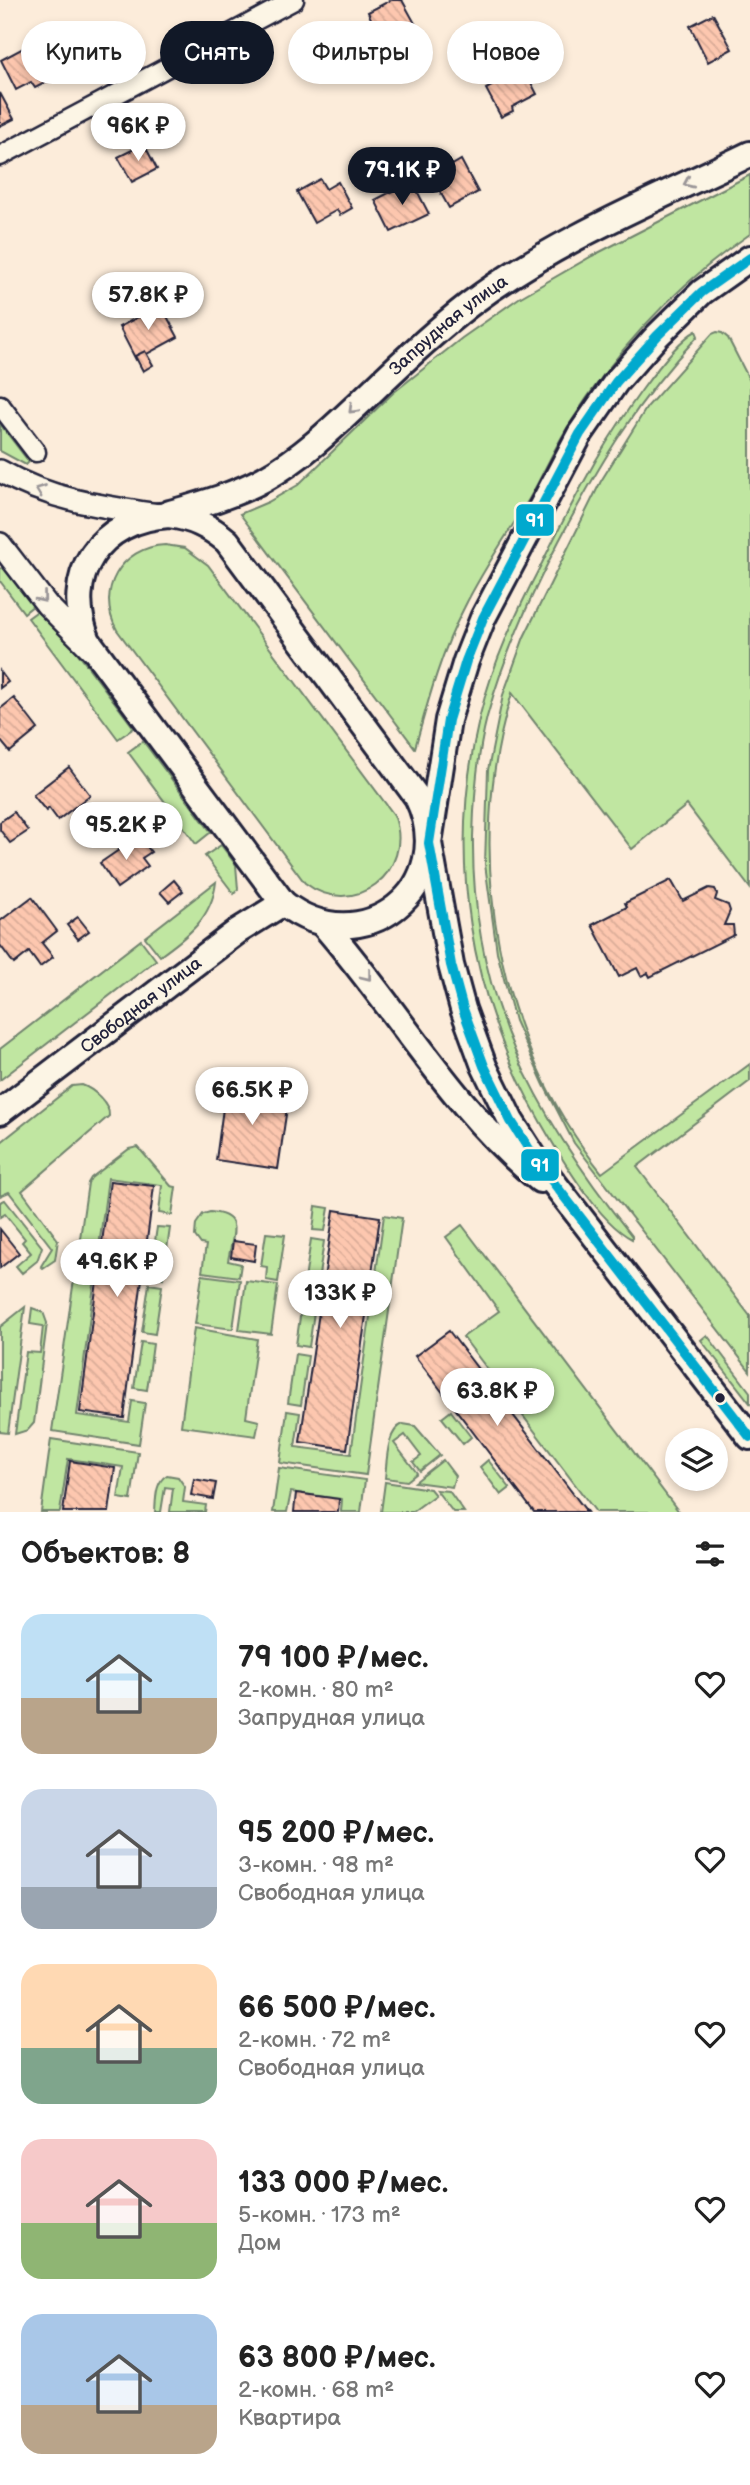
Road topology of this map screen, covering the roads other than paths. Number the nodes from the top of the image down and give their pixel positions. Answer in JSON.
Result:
{"nodes":[{"id":1,"x":294,"y":0,"type":"edge"},
{"id":2,"x":750,"y":155,"type":"edge"},
{"id":3,"x":0,"y":156,"type":"edge"},
{"id":4,"x":750,"y":258,"type":"edge"},
{"id":5,"x":0,"y":405,"type":"edge"},
{"id":6,"x":36,"y":452,"type":"dead end"},
{"id":7,"x":0,"y":471,"type":"edge"},
{"id":8,"x":162,"y":516,"type":"junction"},
{"id":9,"x":1,"y":548,"type":"edge"},
{"id":10,"x":97,"y":655,"type":"junction"},
{"id":11,"x":429,"y":843,"type":"junction"},
{"id":12,"x":283,"y":903,"type":"junction"},
{"id":13,"x":323,"y":924,"type":"junction"},
{"id":14,"x":0,"y":1112,"type":"edge"},
{"id":15,"x":576,"y":1210,"type":"junction"},
{"id":16,"x":750,"y":1437,"type":"edge"}],
"edges":[{"from":1,"to":3,"type":"street"},
{"from":2,"to":8,"type":"main road","name":"Запрудная улица","one_way":true},
{"from":4,"to":11,"type":"main road"},
{"from":5,"to":6,"type":"street"},
{"from":8,"to":7,"type":"street","one_way":true},
{"from":8,"to":10,"type":"main road","name":"Запрудная улица"},
{"from":8,"to":11,"type":"main road"},
{"from":9,"to":10,"type":"street","one_way":true},
{"from":10,"to":12,"type":"main road","name":"Запрудная улица"},
{"from":11,"to":13,"type":"main road"},
{"from":11,"to":15,"type":"main road"},
{"from":12,"to":13,"type":"main road"},
{"from":12,"to":14,"type":"main road","name":"Свободная улица"},
{"from":13,"to":15,"type":"main road","one_way":true},
{"from":15,"to":16,"type":"main road"}]}
